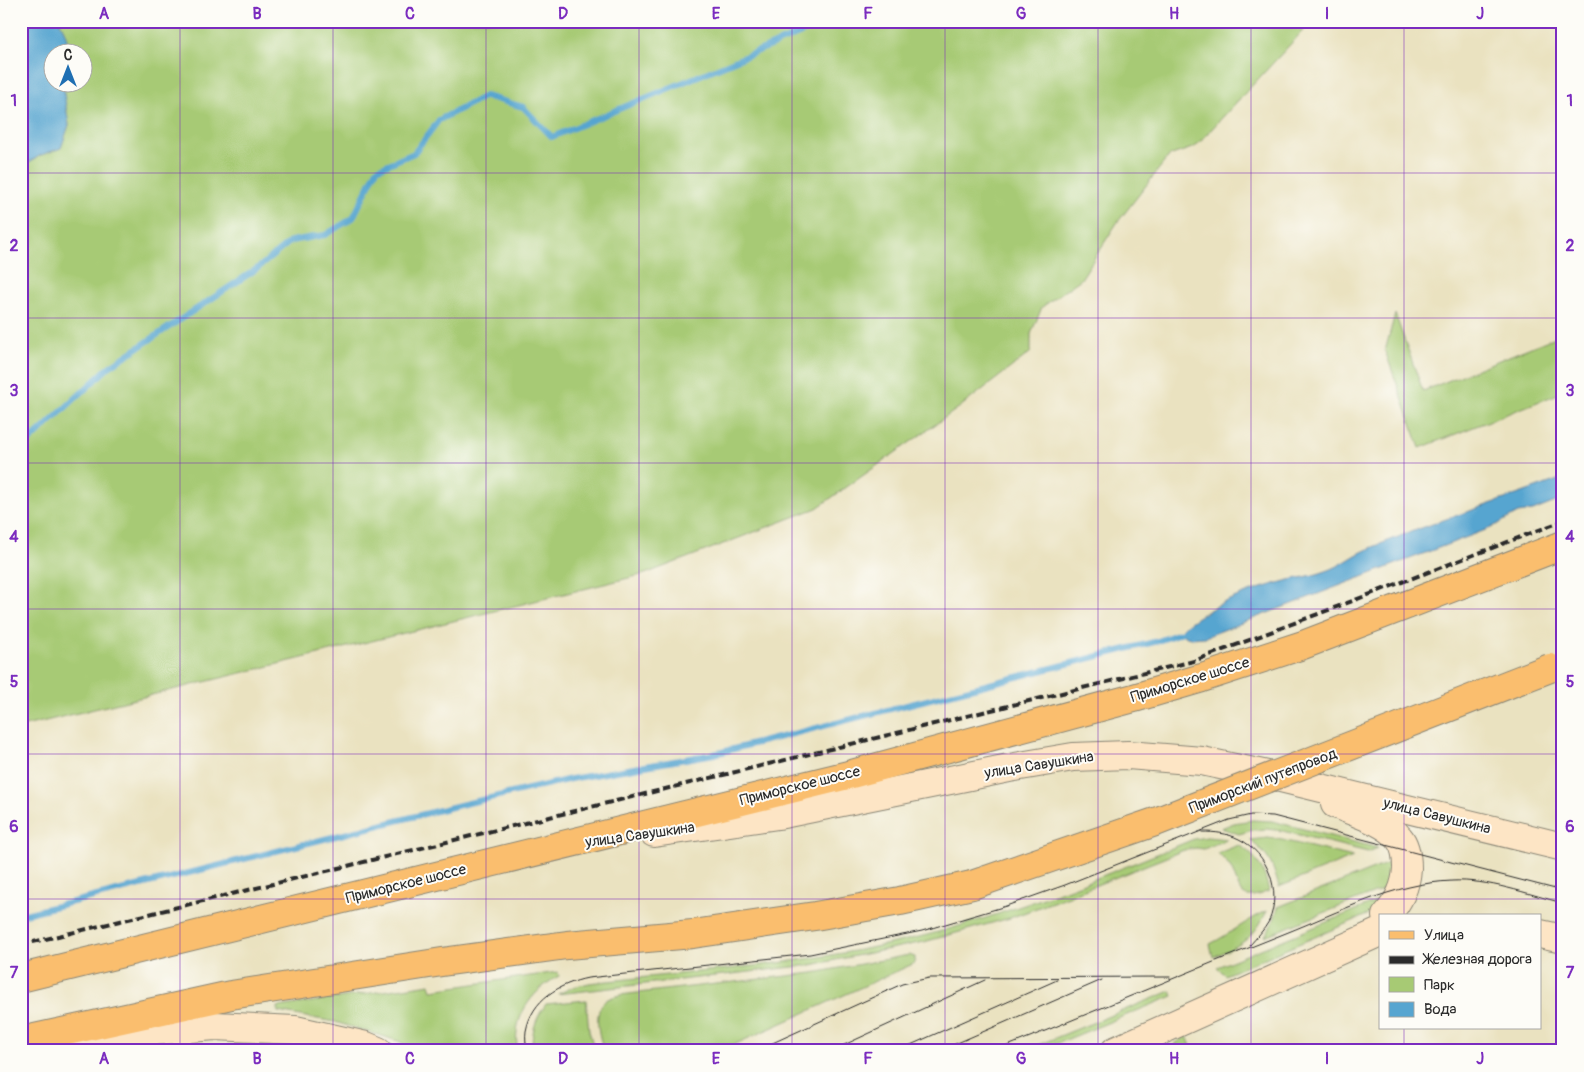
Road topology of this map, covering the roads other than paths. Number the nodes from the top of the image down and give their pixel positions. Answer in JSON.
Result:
{"nodes":[{"id":1,"x":1563,"y":545,"type":"edge"},
{"id":2,"x":1556,"y":665,"type":"edge"},
{"id":3,"x":1272,"y":776,"type":"junction"},
{"id":4,"x":1563,"y":828,"type":"edge"},
{"id":5,"x":1532,"y":839,"type":"junction"},
{"id":6,"x":1563,"y":847,"type":"edge"},
{"id":7,"x":541,"y":850,"type":"junction"},
{"id":8,"x":1388,"y":914,"type":"edge"},
{"id":9,"x":1375,"y":930,"type":"edge"},
{"id":10,"x":1542,"y":934,"type":"edge"},
{"id":11,"x":1563,"y":939,"type":"edge"},
{"id":12,"x":21,"y":978,"type":"edge"},
{"id":13,"x":21,"y":1041,"type":"edge"},
{"id":14,"x":1131,"y":1048,"type":"edge"},
{"id":15,"x":21,"y":1050,"type":"edge"},
{"id":16,"x":378,"y":1051,"type":"edge"}],
"edges":[{"from":1,"to":7,"type":"main road","name":"Приморское шоссе"},
{"from":2,"to":13,"type":"main road","name":"Приморский путепровод","bridge":true},
{"from":3,"to":5,"type":"main road","name":"улица Савушкина"},
{"from":3,"to":7,"type":"main road","name":"улица Савушкина"},
{"from":3,"to":8,"type":"main road"},
{"from":4,"to":5,"type":"main road"},
{"from":5,"to":6,"type":"main road","name":"улица Савушкина"},
{"from":7,"to":12,"type":"main road","name":"Приморское шоссе"},
{"from":9,"to":14,"type":"main road"},
{"from":10,"to":11,"type":"main road"},
{"from":15,"to":16,"type":"main road"}]}
